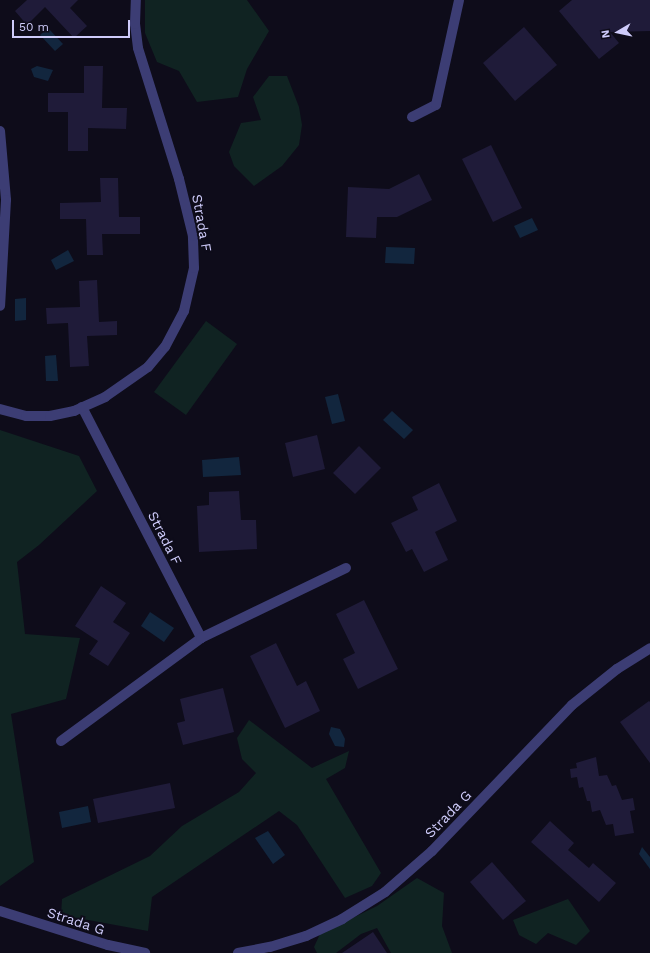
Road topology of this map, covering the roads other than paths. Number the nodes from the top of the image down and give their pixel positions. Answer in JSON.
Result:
{"nodes":[{"id":1,"x":136,"y":0,"type":"edge"},
{"id":2,"x":459,"y":0,"type":"edge"},
{"id":3,"x":412,"y":117,"type":"dead end"},
{"id":4,"x":0,"y":131,"type":"edge"},
{"id":5,"x":0,"y":306,"type":"edge"},
{"id":6,"x":82,"y":407,"type":"junction"},
{"id":7,"x":0,"y":409,"type":"edge"},
{"id":8,"x":346,"y":568,"type":"dead end"},
{"id":9,"x":201,"y":638,"type":"junction"},
{"id":10,"x":650,"y":648,"type":"edge"},
{"id":11,"x":61,"y":741,"type":"dead end"},
{"id":12,"x":0,"y":911,"type":"edge"},
{"id":13,"x":146,"y":953,"type":"edge"},
{"id":14,"x":238,"y":953,"type":"edge"}],
"edges":[{"from":1,"to":6,"type":"street","name":"Strada F"},
{"from":2,"to":3,"type":"street"},
{"from":4,"to":5,"type":"street"},
{"from":6,"to":7,"type":"street","name":"Strada F"},
{"from":6,"to":9,"type":"street","name":"Strada F"},
{"from":8,"to":9,"type":"street"},
{"from":9,"to":11,"type":"street"},
{"from":10,"to":14,"type":"street","name":"Strada G"},
{"from":12,"to":13,"type":"street","name":"Strada G"}]}
